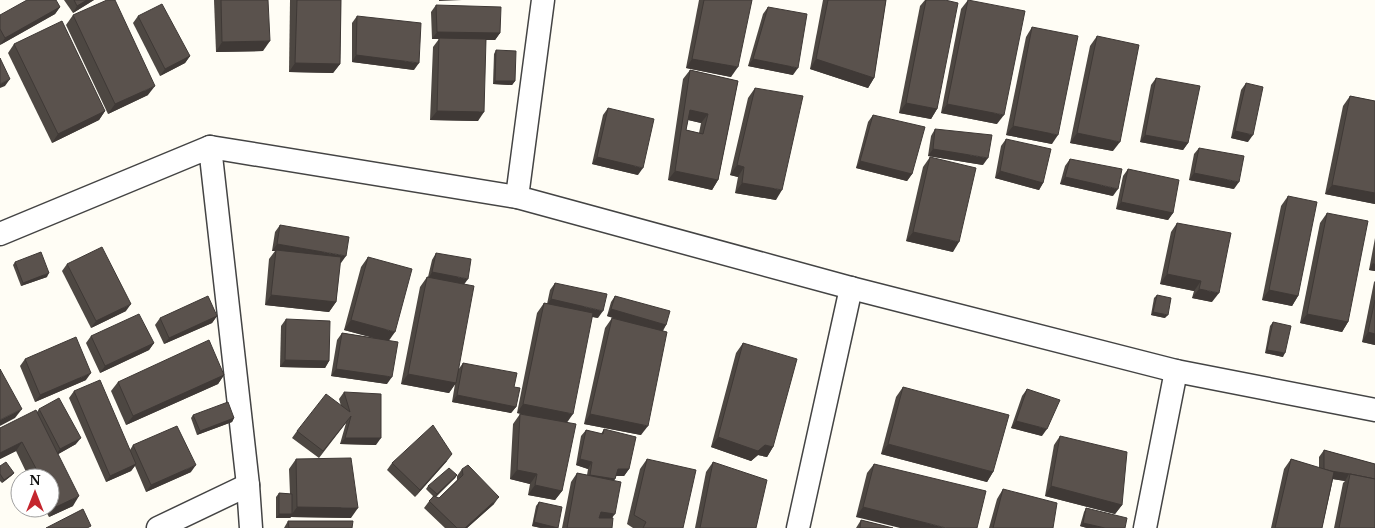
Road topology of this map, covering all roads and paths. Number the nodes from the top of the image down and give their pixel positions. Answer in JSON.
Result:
{"nodes":[{"id":1,"x":543,"y":0,"type":"edge"},
{"id":2,"x":210,"y":147,"type":"junction"},
{"id":3,"x":518,"y":197,"type":"junction"},
{"id":4,"x":0,"y":234,"type":"edge"},
{"id":5,"x":851,"y":288,"type":"junction"},
{"id":6,"x":1176,"y":371,"type":"junction"},
{"id":7,"x":1375,"y":410,"type":"edge"},
{"id":8,"x":248,"y":485,"type":"junction"},
{"id":9,"x":158,"y":528,"type":"edge"},
{"id":10,"x":251,"y":528,"type":"edge"},
{"id":11,"x":798,"y":528,"type":"edge"},
{"id":12,"x":1145,"y":528,"type":"edge"}],
"edges":[{"from":1,"to":3,"type":"street"},
{"from":2,"to":3,"type":"street"},
{"from":2,"to":4,"type":"street"},
{"from":2,"to":8,"type":"street"},
{"from":3,"to":5,"type":"street"},
{"from":5,"to":6,"type":"street"},
{"from":5,"to":11,"type":"street"},
{"from":6,"to":7,"type":"street"},
{"from":6,"to":12,"type":"street"},
{"from":8,"to":9,"type":"street"},
{"from":8,"to":10,"type":"street"}]}
